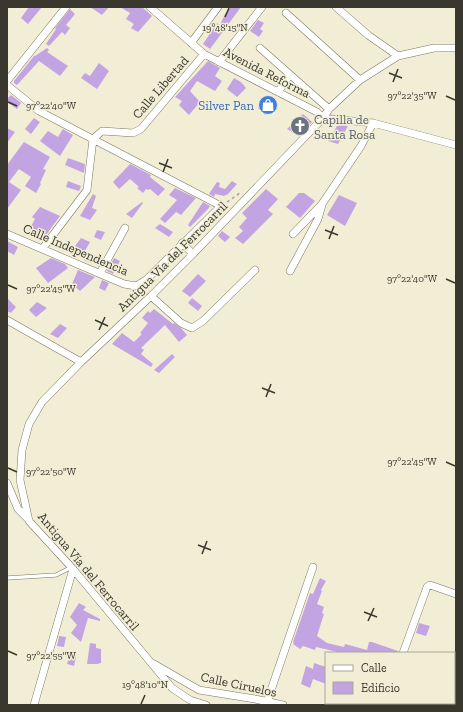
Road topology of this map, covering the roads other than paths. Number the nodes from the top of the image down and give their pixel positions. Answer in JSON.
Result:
{"nodes":[{"id":1,"x":66,"y":7,"type":"edge"},
{"id":2,"x":150,"y":7,"type":"edge"},
{"id":3,"x":218,"y":7,"type":"edge"},
{"id":4,"x":262,"y":7,"type":"edge"},
{"id":5,"x":336,"y":7,"type":"edge"},
{"id":6,"x":286,"y":13,"type":"dead end"},
{"id":7,"x":192,"y":43,"type":"junction"},
{"id":8,"x":260,"y":48,"type":"dead end"},
{"id":9,"x":456,"y":48,"type":"edge"},
{"id":10,"x":204,"y":54,"type":"junction"},
{"id":11,"x":398,"y":56,"type":"junction"},
{"id":12,"x":219,"y":62,"type":"junction"},
{"id":13,"x":290,"y":75,"type":"junction"},
{"id":14,"x":360,"y":80,"type":"junction"},
{"id":15,"x":7,"y":81,"type":"edge"},
{"id":16,"x":7,"y":85,"type":"edge"},
{"id":17,"x":278,"y":92,"type":"junction"},
{"id":18,"x":329,"y":109,"type":"junction"},
{"id":19,"x":323,"y":118,"type":"junction"},
{"id":20,"x":374,"y":123,"type":"junction"},
{"id":21,"x":93,"y":139,"type":"junction"},
{"id":22,"x":456,"y":145,"type":"edge"},
{"id":23,"x":322,"y":204,"type":"junction"},
{"id":24,"x":125,"y":228,"type":"dead end"},
{"id":25,"x":7,"y":234,"type":"edge"},
{"id":26,"x":293,"y":234,"type":"dead end"},
{"id":27,"x":182,"y":243,"type":"junction"},
{"id":28,"x":43,"y":248,"type":"junction"},
{"id":29,"x":193,"y":254,"type":"junction"},
{"id":30,"x":255,"y":270,"type":"dead end"},
{"id":31,"x":290,"y":271,"type":"dead end"},
{"id":32,"x":100,"y":273,"type":"junction"},
{"id":33,"x":151,"y":296,"type":"junction"},
{"id":34,"x":7,"y":320,"type":"edge"},
{"id":35,"x":80,"y":362,"type":"junction"},
{"id":36,"x":7,"y":483,"type":"edge"},
{"id":37,"x":29,"y":521,"type":"junction"},
{"id":38,"x":313,"y":567,"type":"dead end"},
{"id":39,"x":72,"y":568,"type":"junction"},
{"id":40,"x":7,"y":578,"type":"edge"},
{"id":41,"x":456,"y":594,"type":"edge"},
{"id":42,"x":403,"y":652,"type":"edge"},
{"id":43,"x":149,"y":661,"type":"junction"},
{"id":44,"x":268,"y":704,"type":"edge"},
{"id":45,"x":34,"y":705,"type":"edge"},
{"id":46,"x":206,"y":705,"type":"edge"},
{"id":47,"x":283,"y":705,"type":"edge"}],
"edges":[{"from":1,"to":15,"type":"street"},
{"from":2,"to":7,"type":"street","name":"Avenida Reforma"},
{"from":3,"to":7,"type":"street"},
{"from":4,"to":12,"type":"street"},
{"from":5,"to":11,"type":"street"},
{"from":6,"to":14,"type":"street"},
{"from":7,"to":10,"type":"street","name":"Avenida Reforma"},
{"from":8,"to":13,"type":"street"},
{"from":9,"to":11,"type":"street","name":"Antigua Vía del Ferrocarril"},
{"from":10,"to":12,"type":"street","name":"Avenida Reforma"},
{"from":10,"to":21,"type":"street","name":"Calle Libertad"},
{"from":11,"to":14,"type":"street","name":"Antigua Vía del Ferrocarril"},
{"from":12,"to":17,"type":"street","name":"Avenida Reforma"},
{"from":13,"to":17,"type":"street"},
{"from":13,"to":18,"type":"street"},
{"from":14,"to":18,"type":"street","name":"Antigua Vía del Ferrocarril"},
{"from":16,"to":21,"type":"street"},
{"from":17,"to":19,"type":"street","name":"Avenida Reforma"},
{"from":18,"to":19,"type":"street","name":"Antigua Vía del Ferrocarril"},
{"from":19,"to":20,"type":"street","name":"Avenida Reforma"},
{"from":19,"to":29,"type":"street","name":"Antigua Vía del Ferrocarril"},
{"from":20,"to":22,"type":"street","name":"Avenida Reforma"},
{"from":20,"to":23,"type":"street"},
{"from":21,"to":27,"type":"street"},
{"from":21,"to":28,"type":"street"},
{"from":23,"to":26,"type":"street"},
{"from":23,"to":31,"type":"street"},
{"from":24,"to":32,"type":"street"},
{"from":25,"to":28,"type":"street","name":"Calle Independencia"},
{"from":27,"to":29,"type":"street"},
{"from":27,"to":32,"type":"street","name":"Calle Independencia"},
{"from":28,"to":32,"type":"street","name":"Calle Independencia"},
{"from":29,"to":33,"type":"street","name":"Antigua Vía del Ferrocarril"},
{"from":30,"to":33,"type":"street"},
{"from":33,"to":35,"type":"street","name":"Antigua Vía del Ferrocarril"},
{"from":34,"to":35,"type":"street"},
{"from":35,"to":37,"type":"street","name":"Antigua Vía del Ferrocarril"},
{"from":36,"to":37,"type":"street"},
{"from":37,"to":39,"type":"street","name":"Antigua Vía del Ferrocarril"},
{"from":38,"to":44,"type":"street"},
{"from":39,"to":40,"type":"lane"},
{"from":39,"to":43,"type":"street","name":"Antigua Vía del Ferrocarril"},
{"from":39,"to":45,"type":"street"},
{"from":41,"to":42,"type":"street"},
{"from":43,"to":44,"type":"street","name":"Calle Ciruelos"},
{"from":43,"to":46,"type":"street","name":"Antigua Vía del Ferrocarril"},
{"from":44,"to":47,"type":"street","name":"Calle Ciruelos"}]}
